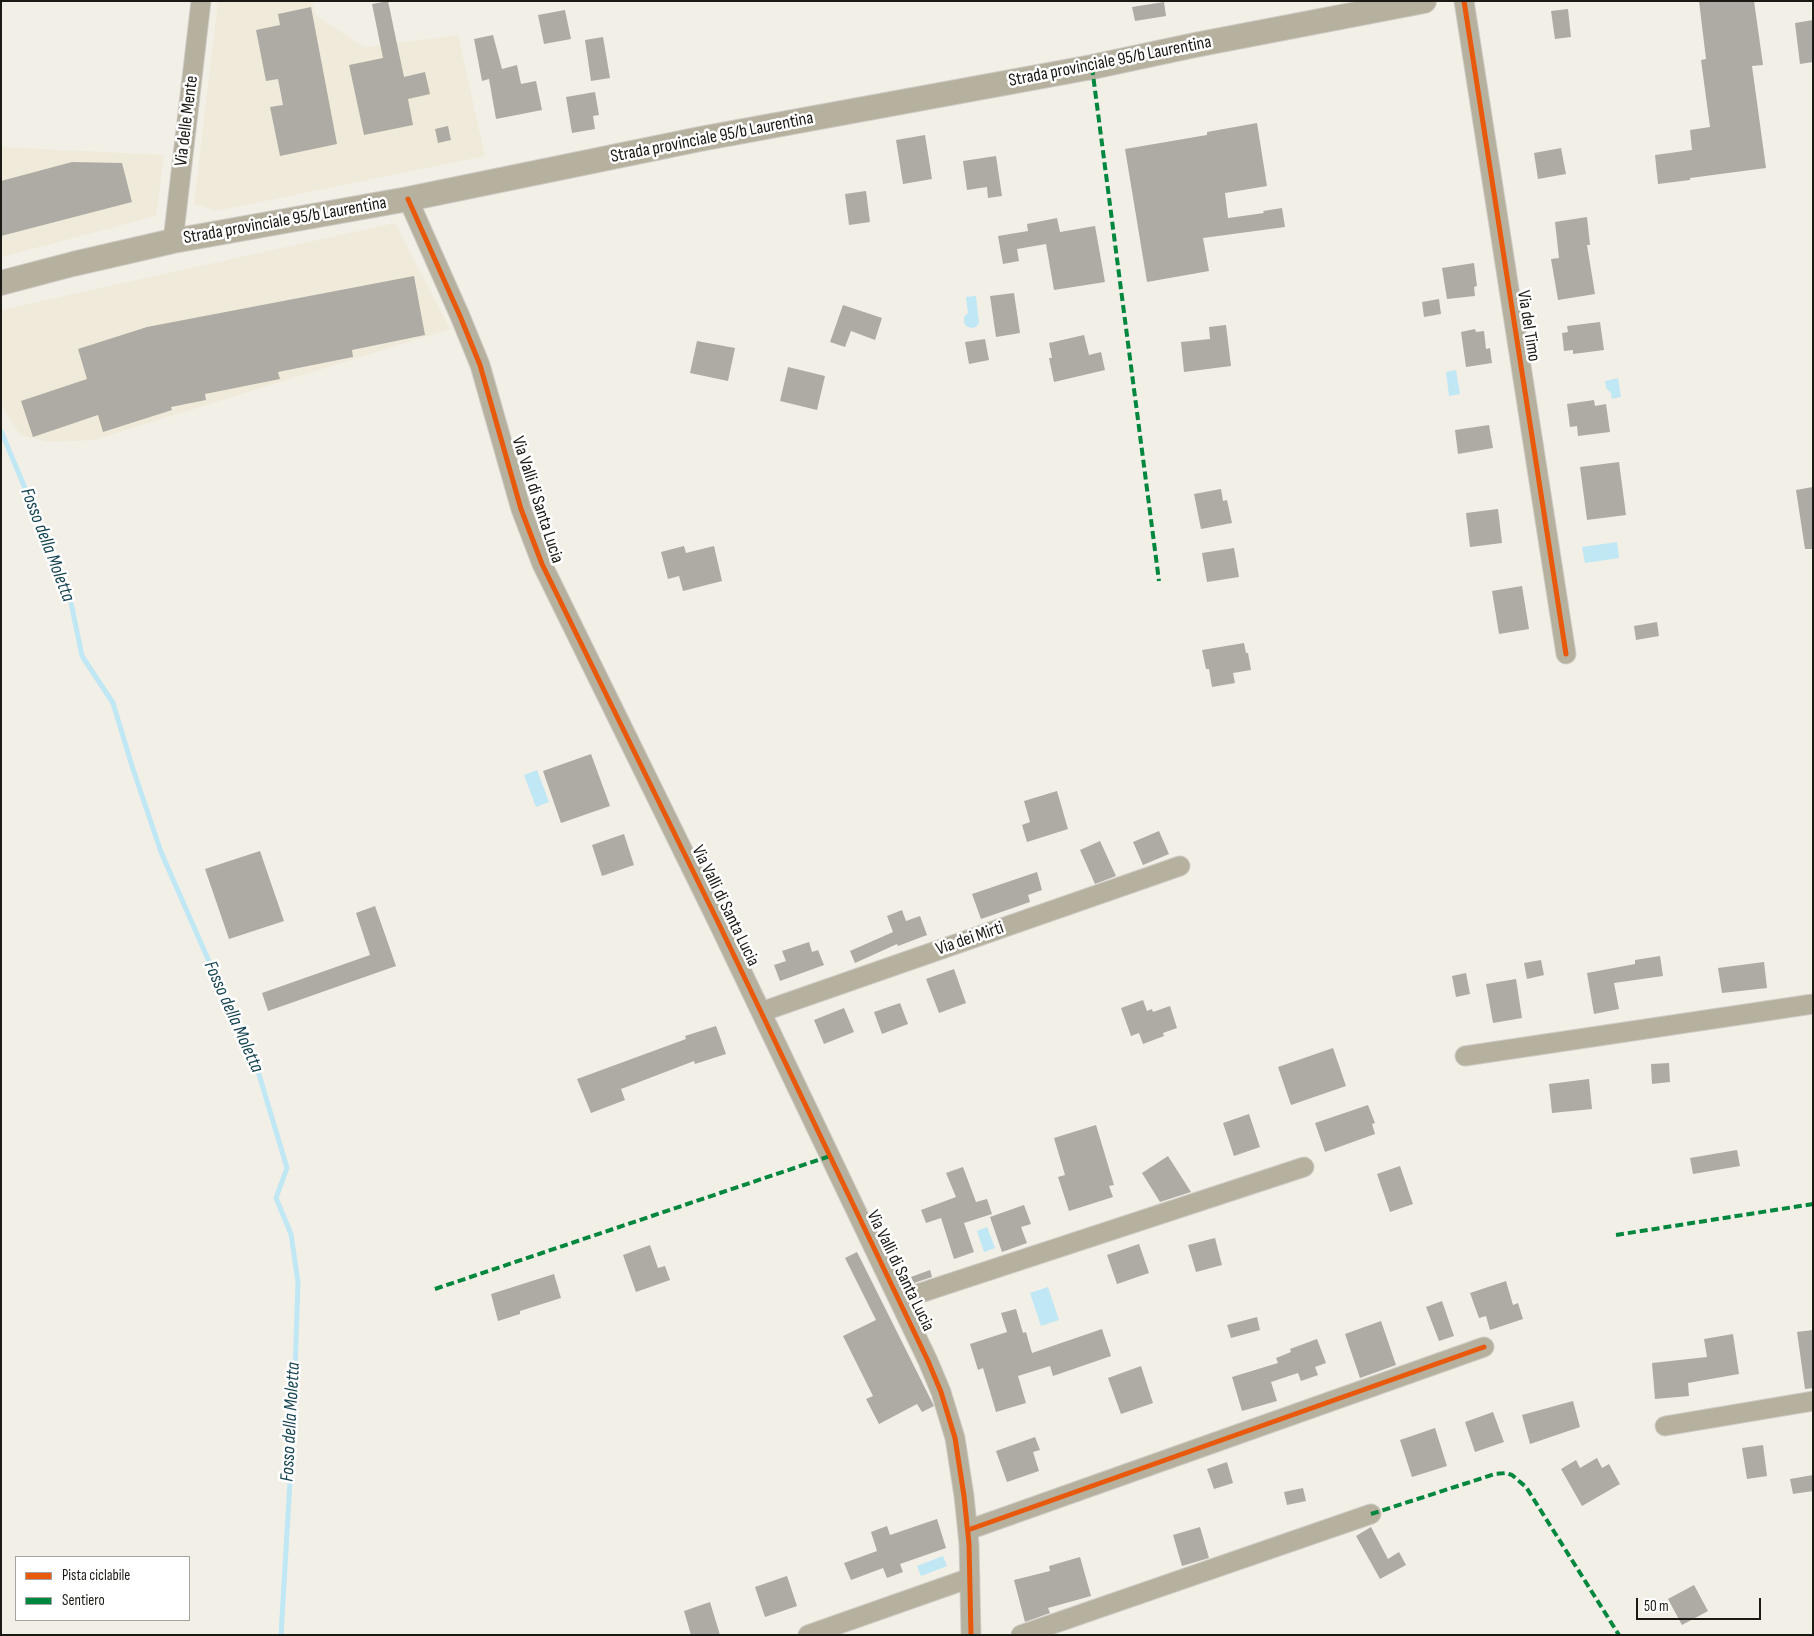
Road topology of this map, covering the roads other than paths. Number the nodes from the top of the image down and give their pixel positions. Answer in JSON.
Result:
{"nodes":[{"id":1,"x":201,"y":1,"type":"edge"},
{"id":2,"x":1424,"y":1,"type":"edge"},
{"id":3,"x":1464,"y":1,"type":"edge"},
{"id":4,"x":408,"y":199,"type":"junction"},
{"id":5,"x":173,"y":241,"type":"junction"},
{"id":6,"x":1,"y":283,"type":"edge"},
{"id":7,"x":1566,"y":654,"type":"dead end"},
{"id":8,"x":1180,"y":866,"type":"dead end"},
{"id":9,"x":1813,"y":1004,"type":"edge"},
{"id":10,"x":761,"y":1012,"type":"junction"},
{"id":11,"x":1465,"y":1056,"type":"dead end"},
{"id":12,"x":1304,"y":1167,"type":"dead end"},
{"id":13,"x":899,"y":1300,"type":"junction"},
{"id":14,"x":1484,"y":1347,"type":"dead end"},
{"id":15,"x":1813,"y":1401,"type":"edge"},
{"id":16,"x":1665,"y":1426,"type":"dead end"},
{"id":17,"x":1371,"y":1514,"type":"dead end"},
{"id":18,"x":968,"y":1530,"type":"junction"},
{"id":19,"x":970,"y":1578,"type":"junction"},
{"id":20,"x":808,"y":1635,"type":"edge"},
{"id":21,"x":971,"y":1635,"type":"edge"},
{"id":22,"x":1020,"y":1635,"type":"edge"}],
"edges":[{"from":1,"to":5,"type":"street","name":"Via delle Mente"},
{"from":2,"to":4,"type":"main road","name":"Strada provinciale 95/b Laurentina"},
{"from":3,"to":7,"type":"street","name":"Via del Timo"},
{"from":4,"to":5,"type":"main road","name":"Strada provinciale 95/b Laurentina"},
{"from":4,"to":10,"type":"street","name":"Via Valli di Santa Lucia"},
{"from":5,"to":6,"type":"main road","name":"Strada provinciale 95/b Laurentina"},
{"from":8,"to":10,"type":"street","name":"Via dei Mirti"},
{"from":9,"to":11,"type":"street"},
{"from":10,"to":13,"type":"street","name":"Via Valli di Santa Lucia"},
{"from":12,"to":13,"type":"street"},
{"from":13,"to":18,"type":"street","name":"Via Valli di Santa Lucia"},
{"from":14,"to":18,"type":"street"},
{"from":15,"to":16,"type":"street"},
{"from":17,"to":22,"type":"street"},
{"from":18,"to":19,"type":"street","name":"Via Valli di Santa Lucia"},
{"from":19,"to":20,"type":"street"},
{"from":19,"to":21,"type":"street","name":"Via Valli di Santa Lucia"}]}
